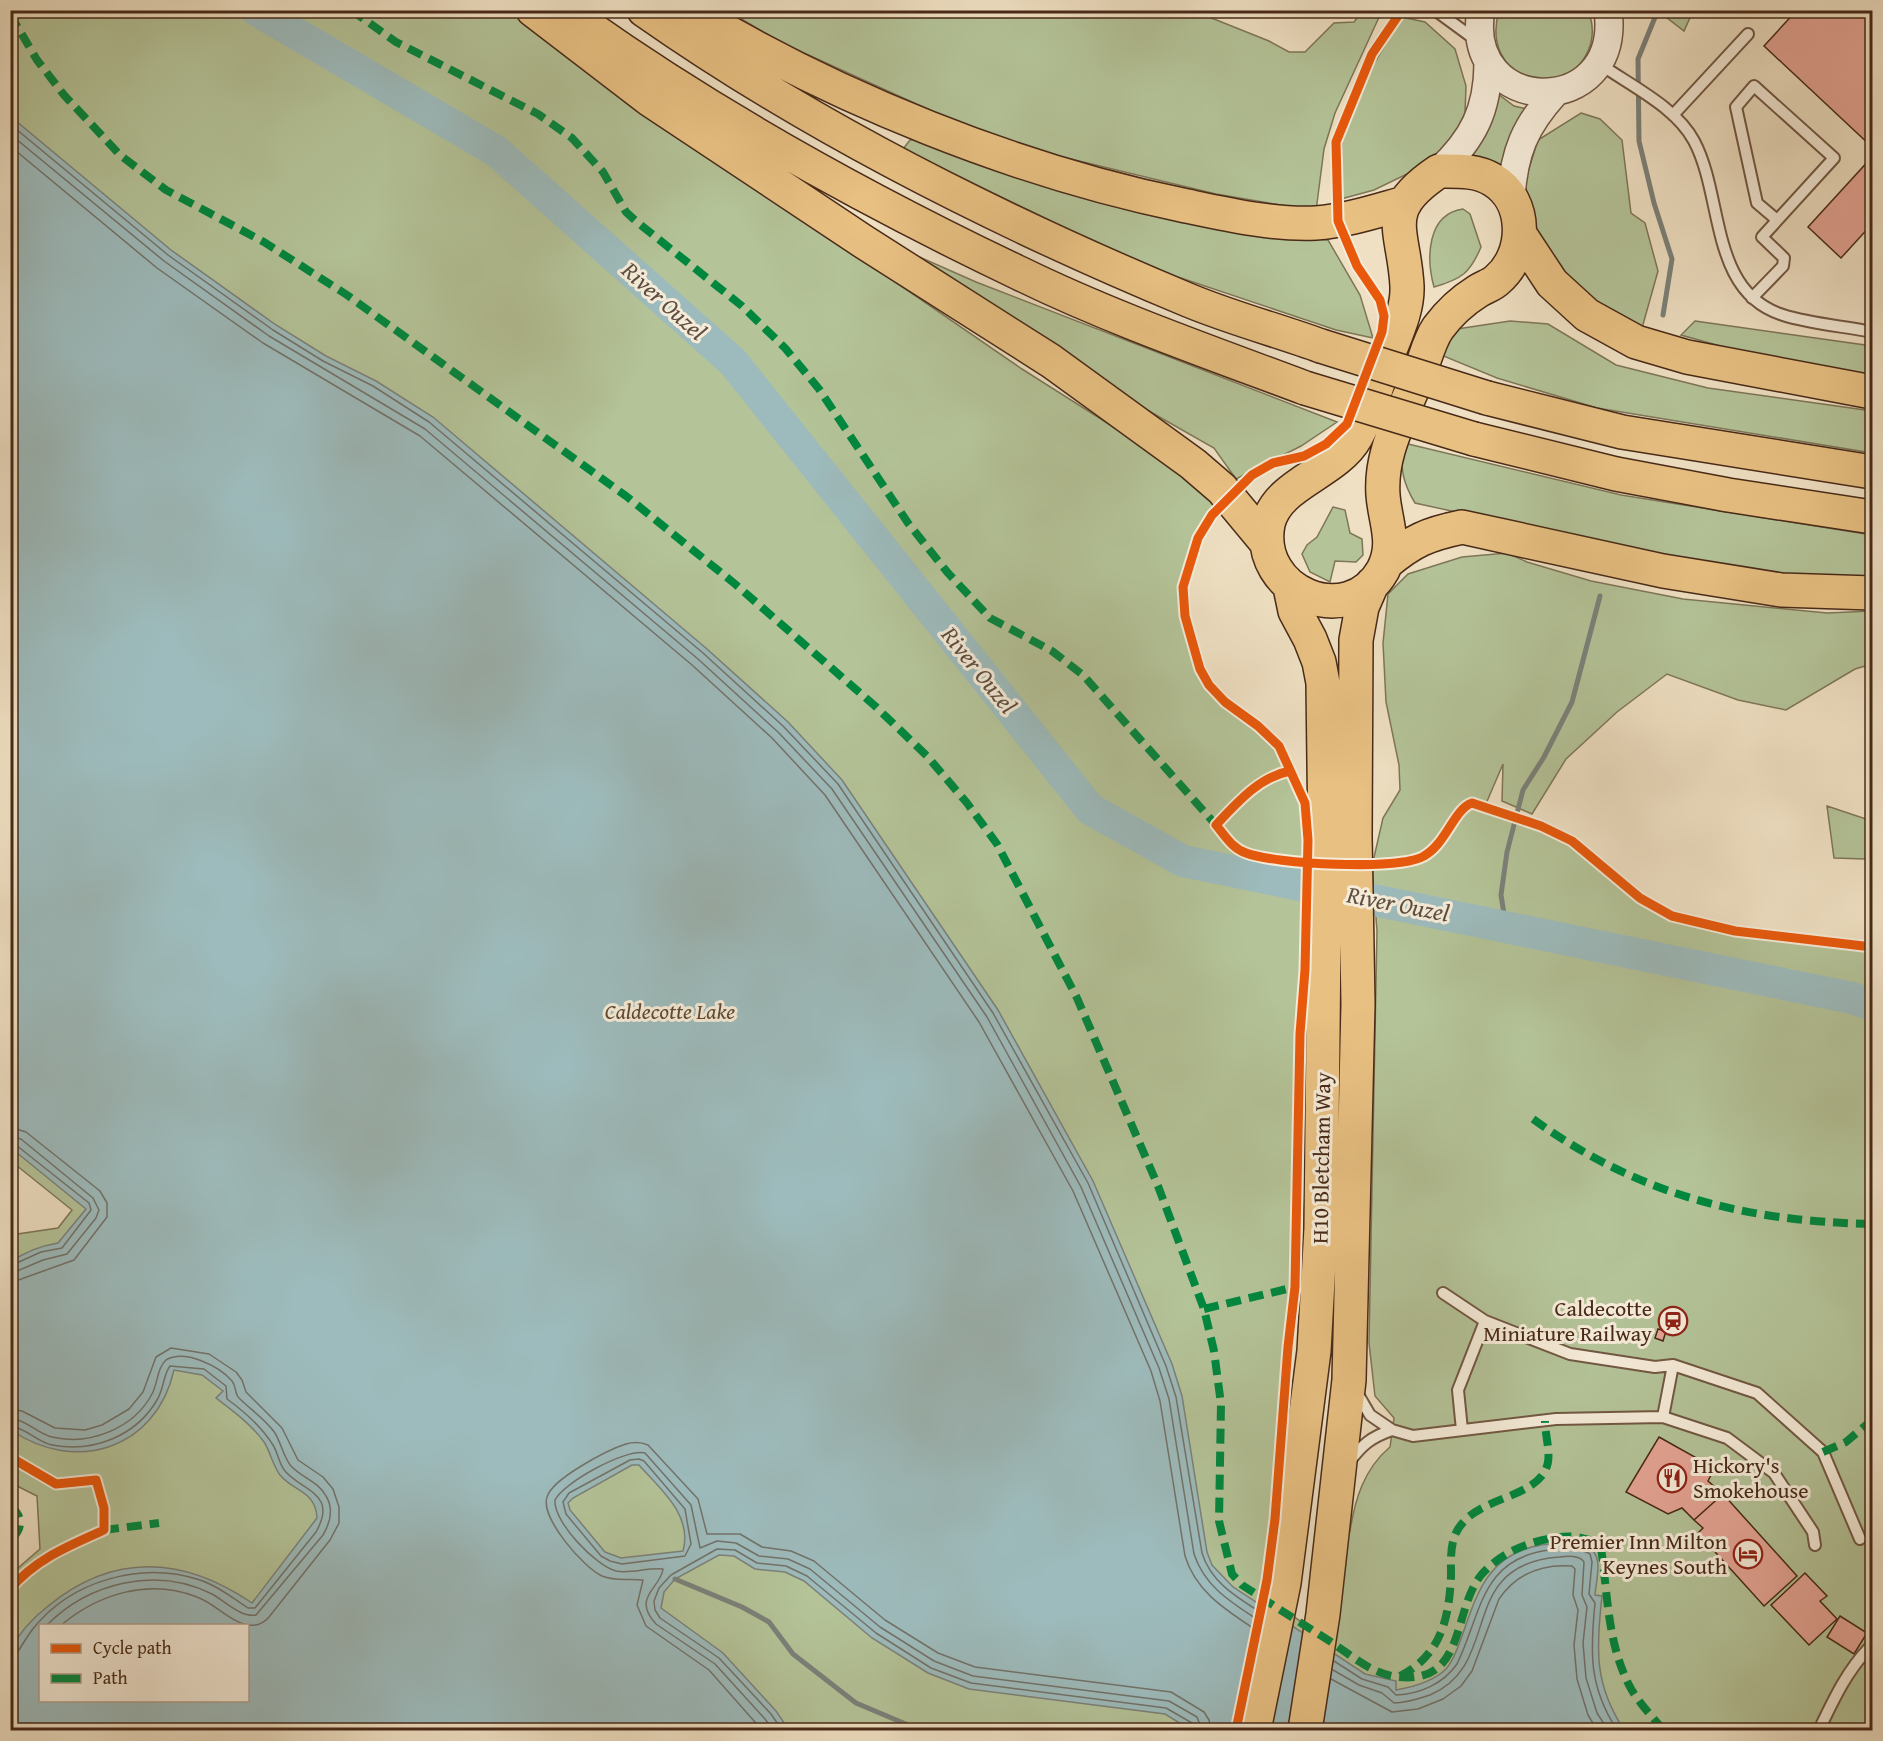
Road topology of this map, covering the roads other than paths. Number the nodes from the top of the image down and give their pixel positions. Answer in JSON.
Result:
{"nodes":[{"id":1,"x":533,"y":10,"type":"edge"},
{"id":2,"x":566,"y":10,"type":"edge"},
{"id":3,"x":644,"y":10,"type":"edge"},
{"id":4,"x":690,"y":10,"type":"edge"},
{"id":5,"x":1434,"y":10,"type":"edge"},
{"id":6,"x":1481,"y":10,"type":"edge"},
{"id":7,"x":1608,"y":10,"type":"edge"},
{"id":8,"x":1748,"y":34,"type":"dead end"},
{"id":9,"x":1484,"y":53,"type":"junction"},
{"id":10,"x":1600,"y":64,"type":"junction"},
{"id":11,"x":1555,"y":93,"type":"junction"},
{"id":12,"x":1673,"y":115,"type":"junction"},
{"id":13,"x":1439,"y":171,"type":"junction"},
{"id":14,"x":1511,"y":197,"type":"junction"},
{"id":15,"x":1405,"y":203,"type":"junction"},
{"id":16,"x":1777,"y":220,"type":"junction"},
{"id":17,"x":1521,"y":236,"type":"junction"},
{"id":18,"x":1752,"y":298,"type":"junction"},
{"id":19,"x":1872,"y":332,"type":"edge"},
{"id":20,"x":1872,"y":392,"type":"edge"},
{"id":21,"x":1872,"y":472,"type":"edge"},
{"id":22,"x":1872,"y":517,"type":"edge"},
{"id":23,"x":1266,"y":542,"type":"junction"},
{"id":24,"x":1379,"y":574,"type":"junction"},
{"id":25,"x":1290,"y":587,"type":"junction"},
{"id":26,"x":1872,"y":593,"type":"edge"},
{"id":27,"x":1340,"y":838,"type":"junction"},
{"id":28,"x":1443,"y":1293,"type":"dead end"},
{"id":29,"x":1485,"y":1321,"type":"junction"},
{"id":30,"x":1673,"y":1365,"type":"junction"},
{"id":31,"x":1349,"y":1380,"type":"junction"},
{"id":32,"x":1663,"y":1417,"type":"junction"},
{"id":33,"x":1392,"y":1430,"type":"junction"},
{"id":34,"x":1462,"y":1430,"type":"junction"},
{"id":35,"x":1339,"y":1476,"type":"junction"},
{"id":36,"x":1860,"y":1539,"type":"dead end"},
{"id":37,"x":1815,"y":1545,"type":"dead end"},
{"id":38,"x":1869,"y":1648,"type":"dead end"},
{"id":39,"x":1254,"y":1731,"type":"edge"},
{"id":40,"x":1305,"y":1731,"type":"edge"},
{"id":41,"x":1819,"y":1731,"type":"edge"}],
"edges":[{"from":1,"to":23,"type":"highway"},
{"from":2,"to":22,"type":"highway","bridge":true},
{"from":3,"to":21,"type":"highway","bridge":true},
{"from":4,"to":15,"type":"highway"},
{"from":5,"to":9,"type":"lane"},
{"from":6,"to":9,"type":"street"},
{"from":7,"to":10,"type":"street"},
{"from":8,"to":12,"type":"lane"},
{"from":9,"to":11,"type":"street"},
{"from":9,"to":13,"type":"street"},
{"from":10,"to":11,"type":"street"},
{"from":10,"to":12,"type":"lane"},
{"from":11,"to":14,"type":"street"},
{"from":12,"to":18,"type":"lane"},
{"from":13,"to":14,"type":"highway"},
{"from":13,"to":15,"type":"highway"},
{"from":14,"to":17,"type":"highway"},
{"from":15,"to":23,"type":"highway"},
{"from":16,"to":16,"type":"lane"},
{"from":16,"to":18,"type":"lane"},
{"from":17,"to":20,"type":"highway"},
{"from":17,"to":24,"type":"highway"},
{"from":18,"to":19,"type":"lane"},
{"from":23,"to":25,"type":"highway"},
{"from":24,"to":25,"type":"highway"},
{"from":24,"to":26,"type":"highway"},
{"from":24,"to":27,"type":"highway","name":"H10 Bletcham Way"},
{"from":25,"to":27,"type":"highway","name":"H10 Bletcham Way"},
{"from":27,"to":31,"type":"highway","name":"H10 Bletcham Way"},
{"from":27,"to":39,"type":"highway","name":"H10 Bletcham Way"},
{"from":28,"to":29,"type":"lane"},
{"from":29,"to":30,"type":"lane"},
{"from":29,"to":34,"type":"lane"},
{"from":30,"to":32,"type":"lane"},
{"from":30,"to":36,"type":"lane"},
{"from":31,"to":33,"type":"lane"},
{"from":31,"to":35,"type":"highway","name":"H10 Bletcham Way"},
{"from":32,"to":34,"type":"lane"},
{"from":32,"to":37,"type":"lane"},
{"from":33,"to":34,"type":"lane"},
{"from":33,"to":35,"type":"lane"},
{"from":35,"to":40,"type":"highway","name":"H10 Bletcham Way"},
{"from":38,"to":41,"type":"lane"}]}
